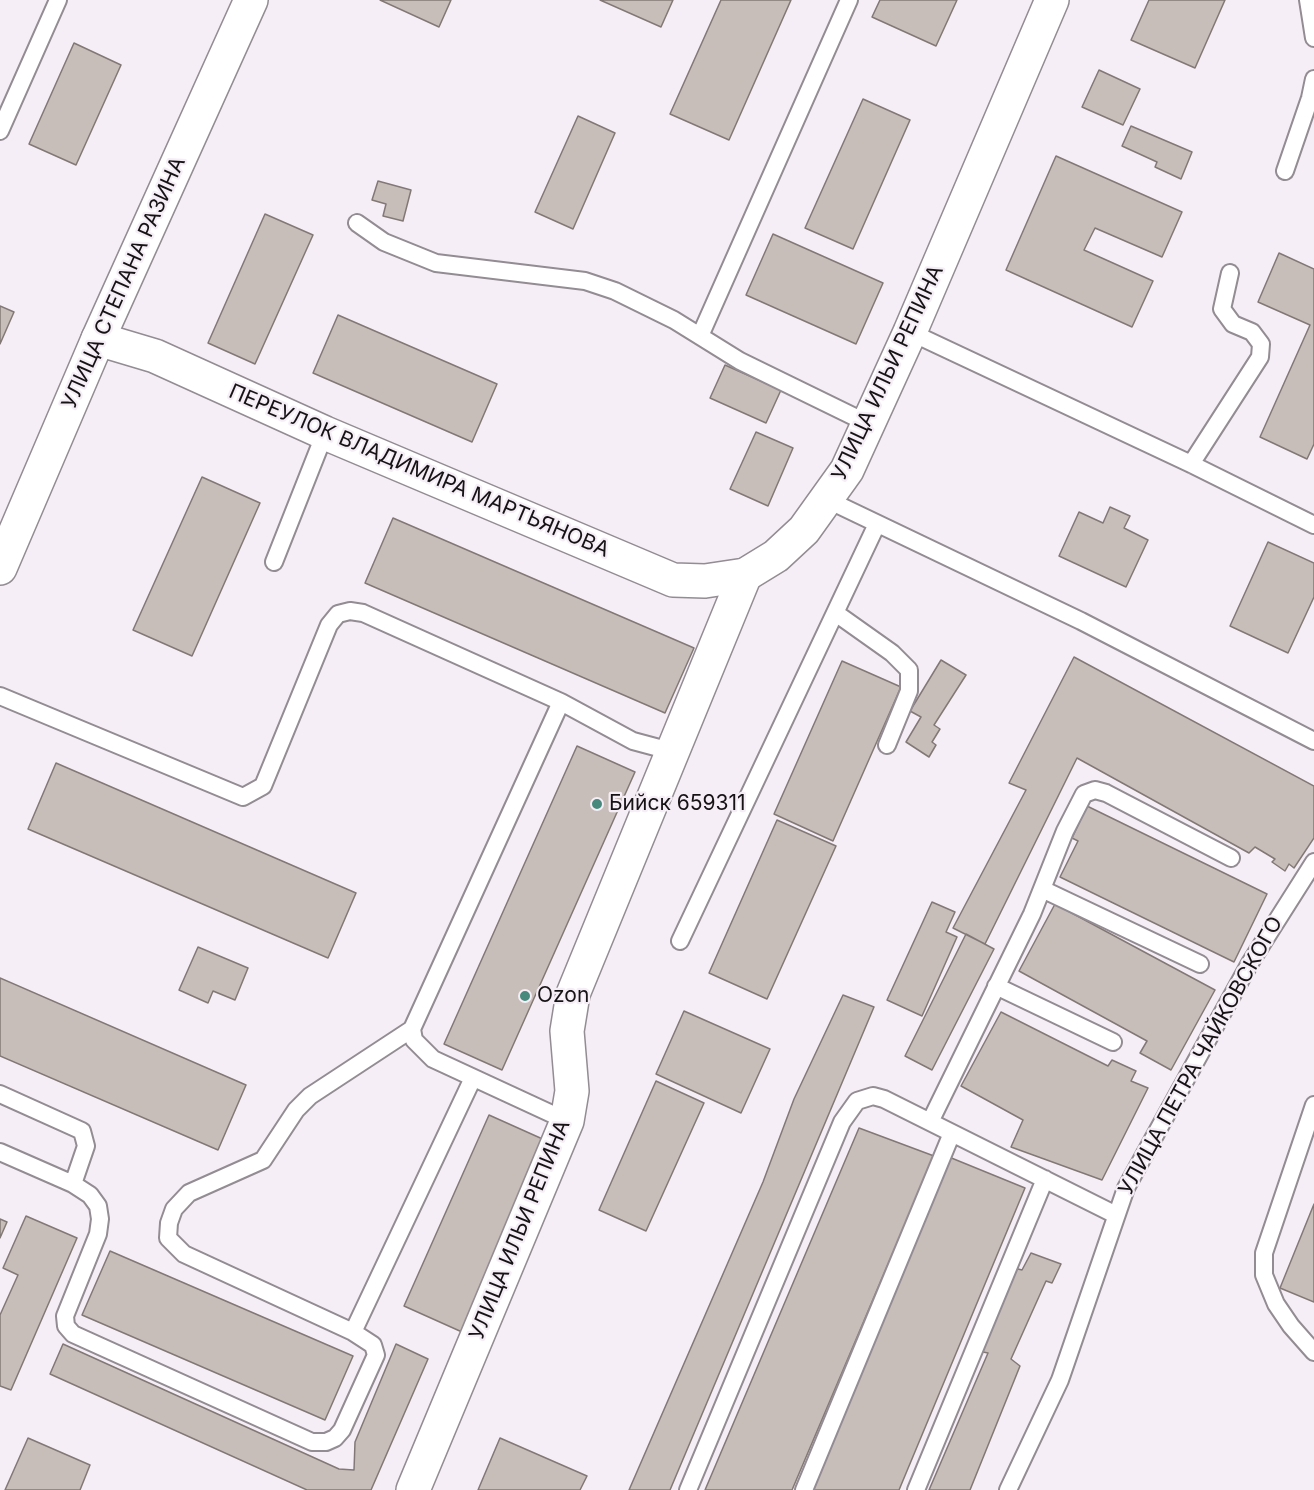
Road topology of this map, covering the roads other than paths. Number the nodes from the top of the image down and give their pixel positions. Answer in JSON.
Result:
{"nodes":[{"id":1,"x":58,"y":0,"type":"edge"},
{"id":2,"x":251,"y":0,"type":"edge"},
{"id":3,"x":849,"y":0,"type":"edge"},
{"id":4,"x":1052,"y":0,"type":"edge"},
{"id":5,"x":1308,"y":0,"type":"edge"},
{"id":6,"x":1314,"y":38,"type":"edge"},
{"id":7,"x":1314,"y":79,"type":"edge"},
{"id":8,"x":0,"y":131,"type":"edge"},
{"id":9,"x":1285,"y":171,"type":"dead end"},
{"id":10,"x":357,"y":223,"type":"dead end"},
{"id":11,"x":1230,"y":273,"type":"dead end"},
{"id":12,"x":910,"y":332,"type":"junction"},
{"id":13,"x":700,"y":336,"type":"junction"},
{"id":14,"x":98,"y":339,"type":"junction"},
{"id":15,"x":869,"y":424,"type":"junction"},
{"id":16,"x":325,"y":433,"type":"junction"},
{"id":17,"x":1191,"y":464,"type":"junction"},
{"id":18,"x":828,"y":500,"type":"junction"},
{"id":19,"x":877,"y":524,"type":"junction"},
{"id":20,"x":1314,"y":525,"type":"edge"},
{"id":21,"x":274,"y":562,"type":"dead end"},
{"id":22,"x":0,"y":568,"type":"edge"},
{"id":23,"x":745,"y":575,"type":"junction"},
{"id":24,"x":837,"y":614,"type":"junction"},
{"id":25,"x":0,"y":696,"type":"edge"},
{"id":26,"x":561,"y":702,"type":"junction"},
{"id":27,"x":1314,"y":741,"type":"edge"},
{"id":28,"x":888,"y":745,"type":"dead end"},
{"id":29,"x":674,"y":752,"type":"junction"},
{"id":30,"x":1232,"y":858,"type":"dead end"},
{"id":31,"x":1314,"y":862,"type":"edge"},
{"id":32,"x":1042,"y":889,"type":"junction"},
{"id":33,"x":680,"y":941,"type":"dead end"},
{"id":34,"x":1200,"y":964,"type":"dead end"},
{"id":35,"x":996,"y":986,"type":"junction"},
{"id":36,"x":412,"y":1029,"type":"junction"},
{"id":37,"x":1113,"y":1042,"type":"dead end"},
{"id":38,"x":473,"y":1078,"type":"junction"},
{"id":39,"x":0,"y":1094,"type":"edge"},
{"id":40,"x":1314,"y":1105,"type":"edge"},
{"id":41,"x":567,"y":1121,"type":"junction"},
{"id":42,"x":930,"y":1122,"type":"junction"},
{"id":43,"x":952,"y":1133,"type":"junction"},
{"id":44,"x":0,"y":1152,"type":"edge"},
{"id":45,"x":1045,"y":1179,"type":"junction"},
{"id":46,"x":73,"y":1184,"type":"junction"},
{"id":47,"x":1116,"y":1215,"type":"junction"},
{"id":48,"x":353,"y":1332,"type":"junction"},
{"id":49,"x":1314,"y":1352,"type":"edge"},
{"id":50,"x":413,"y":1490,"type":"edge"},
{"id":51,"x":688,"y":1490,"type":"edge"},
{"id":52,"x":804,"y":1490,"type":"edge"},
{"id":53,"x":915,"y":1490,"type":"edge"},
{"id":54,"x":1008,"y":1490,"type":"edge"}],
"edges":[{"from":1,"to":8,"type":"lane"},
{"from":2,"to":14,"type":"street","name":"УЛИЦА СТЕПАНА РАЗИНА"},
{"from":3,"to":13,"type":"lane"},
{"from":4,"to":12,"type":"street","name":"УЛИЦА ИЛЬИ РЕПИНА"},
{"from":5,"to":6,"type":"lane"},
{"from":7,"to":9,"type":"lane"},
{"from":10,"to":13,"type":"lane"},
{"from":11,"to":17,"type":"lane"},
{"from":12,"to":15,"type":"street","name":"УЛИЦА ИЛЬИ РЕПИНА"},
{"from":12,"to":17,"type":"lane"},
{"from":13,"to":15,"type":"lane"},
{"from":14,"to":16,"type":"street","name":"ПЕРЕУЛОК ВЛАДИМИРА МАРТЬЯНОВА"},
{"from":14,"to":22,"type":"street","name":"УЛИЦА СТЕПАНА РАЗИНА"},
{"from":15,"to":18,"type":"street","name":"УЛИЦА ИЛЬИ РЕПИНА"},
{"from":16,"to":21,"type":"lane"},
{"from":16,"to":23,"type":"street","name":"ПЕРЕУЛОК ВЛАДИМИРА МАРТЬЯНОВА"},
{"from":17,"to":20,"type":"lane"},
{"from":18,"to":19,"type":"lane"},
{"from":18,"to":23,"type":"street","name":"УЛИЦА ИЛЬИ РЕПИНА"},
{"from":19,"to":24,"type":"lane"},
{"from":19,"to":27,"type":"lane"},
{"from":23,"to":29,"type":"street","name":"УЛИЦА ИЛЬИ РЕПИНА"},
{"from":24,"to":28,"type":"lane"},
{"from":24,"to":33,"type":"lane"},
{"from":25,"to":26,"type":"lane"},
{"from":26,"to":29,"type":"lane"},
{"from":26,"to":36,"type":"lane"},
{"from":29,"to":41,"type":"street","name":"УЛИЦА ИЛЬИ РЕПИНА"},
{"from":30,"to":32,"type":"lane"},
{"from":31,"to":47,"type":"lane","name":"УЛИЦА ПЕТРА ЧАЙКОВСКОГО"},
{"from":32,"to":34,"type":"lane"},
{"from":32,"to":35,"type":"lane"},
{"from":35,"to":37,"type":"lane"},
{"from":35,"to":42,"type":"lane"},
{"from":36,"to":38,"type":"lane"},
{"from":36,"to":48,"type":"lane"},
{"from":38,"to":41,"type":"lane"},
{"from":38,"to":48,"type":"lane"},
{"from":39,"to":46,"type":"lane"},
{"from":40,"to":49,"type":"lane"},
{"from":41,"to":50,"type":"street","name":"УЛИЦА ИЛЬИ РЕПИНА"},
{"from":42,"to":43,"type":"lane"},
{"from":42,"to":51,"type":"lane"},
{"from":43,"to":45,"type":"lane"},
{"from":43,"to":52,"type":"lane"},
{"from":44,"to":46,"type":"lane"},
{"from":45,"to":47,"type":"lane"},
{"from":45,"to":53,"type":"lane"},
{"from":46,"to":48,"type":"lane"},
{"from":47,"to":54,"type":"lane","name":"УЛИЦА ПЕТРА ЧАЙКОВСКОГО"}]}
